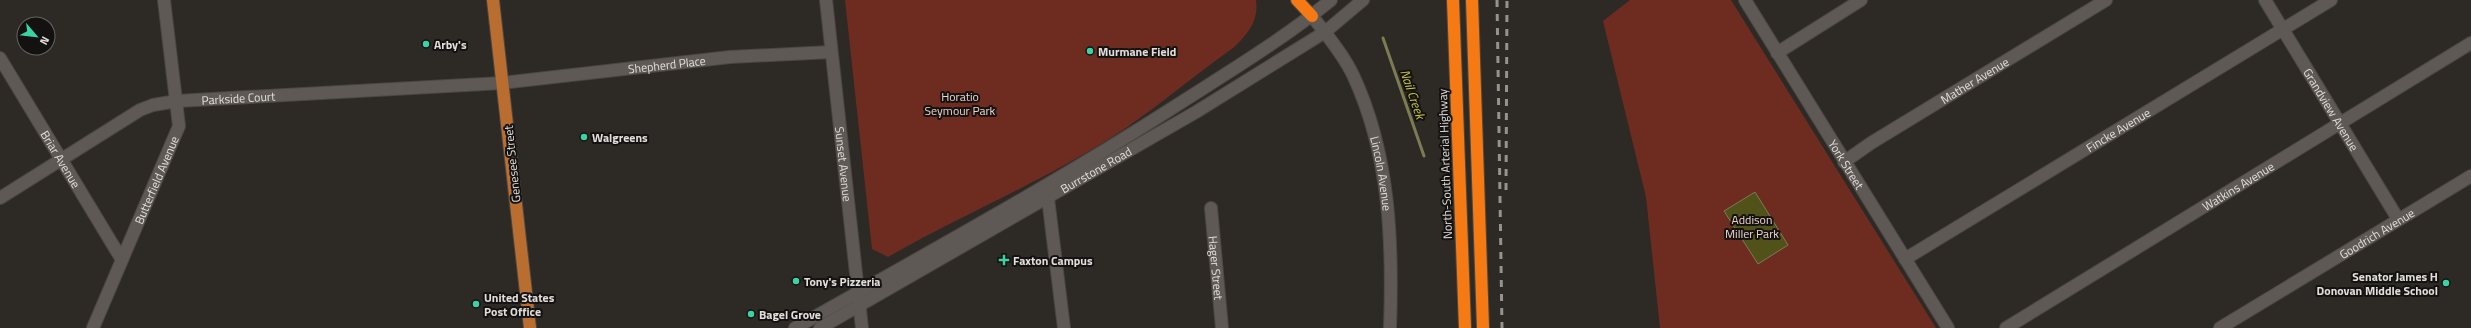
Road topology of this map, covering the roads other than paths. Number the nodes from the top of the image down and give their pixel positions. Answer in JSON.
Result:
{"nodes":[{"id":1,"x":164,"y":0,"type":"edge"},
{"id":2,"x":493,"y":0,"type":"edge"},
{"id":3,"x":826,"y":0,"type":"edge"},
{"id":4,"x":1297,"y":0,"type":"edge"},
{"id":5,"x":1309,"y":0,"type":"edge"},
{"id":6,"x":1330,"y":0,"type":"edge"},
{"id":7,"x":1363,"y":0,"type":"edge"},
{"id":8,"x":1453,"y":0,"type":"edge"},
{"id":9,"x":1472,"y":0,"type":"edge"},
{"id":10,"x":1745,"y":0,"type":"edge"},
{"id":11,"x":1861,"y":0,"type":"edge"},
{"id":12,"x":2106,"y":0,"type":"edge"},
{"id":13,"x":2265,"y":0,"type":"edge"},
{"id":14,"x":2331,"y":0,"type":"edge"},
{"id":15,"x":1312,"y":16,"type":"junction"},
{"id":16,"x":2283,"y":29,"type":"junction"},
{"id":17,"x":1325,"y":32,"type":"junction"},
{"id":18,"x":2471,"y":43,"type":"edge"},
{"id":19,"x":831,"y":52,"type":"junction"},
{"id":20,"x":1777,"y":53,"type":"junction"},
{"id":21,"x":0,"y":58,"type":"edge"},
{"id":22,"x":502,"y":83,"type":"junction"},
{"id":23,"x":177,"y":101,"type":"junction"},
{"id":24,"x":2341,"y":123,"type":"junction"},
{"id":25,"x":61,"y":160,"type":"junction"},
{"id":26,"x":1844,"y":162,"type":"junction"},
{"id":27,"x":2471,"y":176,"type":"edge"},
{"id":28,"x":1047,"y":191,"type":"junction"},
{"id":29,"x":0,"y":198,"type":"edge"},
{"id":30,"x":1211,"y":208,"type":"dead end"},
{"id":31,"x":2398,"y":219,"type":"junction"},
{"id":32,"x":1906,"y":259,"type":"junction"},
{"id":33,"x":122,"y":260,"type":"junction"},
{"id":34,"x":858,"y":292,"type":"junction"},
{"id":35,"x":860,"y":306,"type":"junction"},
{"id":36,"x":94,"y":328,"type":"edge"},
{"id":37,"x":530,"y":328,"type":"edge"},
{"id":38,"x":795,"y":328,"type":"edge"},
{"id":39,"x":820,"y":328,"type":"edge"},
{"id":40,"x":862,"y":328,"type":"edge"},
{"id":41,"x":1064,"y":328,"type":"edge"},
{"id":42,"x":1222,"y":328,"type":"edge"},
{"id":43,"x":1390,"y":328,"type":"edge"},
{"id":44,"x":1465,"y":328,"type":"edge"},
{"id":45,"x":1483,"y":328,"type":"edge"},
{"id":46,"x":1948,"y":328,"type":"edge"},
{"id":47,"x":2006,"y":328,"type":"edge"},
{"id":48,"x":2220,"y":328,"type":"edge"}],
"edges":[{"from":1,"to":23,"type":"street","name":"Butterfield Avenue"},
{"from":2,"to":22,"type":"main road","name":"Genesee Street"},
{"from":3,"to":19,"type":"street","name":"Sunset Avenue"},
{"from":4,"to":15,"type":"highway"},
{"from":5,"to":15,"type":"highway"},
{"from":6,"to":15,"type":"street","name":"Burrstone Road"},
{"from":7,"to":17,"type":"street","name":"Burrstone Road"},
{"from":8,"to":44,"type":"highway","name":"North-South Arterial Highway"},
{"from":9,"to":45,"type":"highway"},
{"from":10,"to":20,"type":"street","name":"York Street"},
{"from":11,"to":20,"type":"street"},
{"from":12,"to":26,"type":"street","name":"Mather Avenue"},
{"from":13,"to":16,"type":"street","name":"Grandview Avenue"},
{"from":14,"to":16,"type":"street","name":"Fincke Avenue"},
{"from":15,"to":17,"type":"street","name":"Lincoln Avenue"},
{"from":15,"to":28,"type":"street","name":"Burrstone Road"},
{"from":16,"to":24,"type":"street","name":"Grandview Avenue"},
{"from":16,"to":32,"type":"street","name":"Fincke Avenue"},
{"from":17,"to":28,"type":"street","name":"Burrstone Road"},
{"from":17,"to":43,"type":"street","name":"Lincoln Avenue"},
{"from":18,"to":24,"type":"street","name":"Watkins Avenue"},
{"from":19,"to":22,"type":"street","name":"Shepherd Place"},
{"from":19,"to":34,"type":"street","name":"Sunset Avenue"},
{"from":20,"to":26,"type":"street","name":"York Street"},
{"from":21,"to":25,"type":"street","name":"Briar Avenue"},
{"from":22,"to":23,"type":"street","name":"Parkside Court"},
{"from":22,"to":37,"type":"main road","name":"Genesee Street"},
{"from":23,"to":25,"type":"street","name":"Parkside Court"},
{"from":23,"to":33,"type":"street","name":"Butterfield Avenue"},
{"from":24,"to":31,"type":"street","name":"Grandview Avenue"},
{"from":24,"to":47,"type":"street","name":"Watkins Avenue"},
{"from":25,"to":29,"type":"street","name":"Parkside Court"},
{"from":25,"to":33,"type":"street","name":"Briar Avenue"},
{"from":26,"to":32,"type":"street","name":"York Street"},
{"from":27,"to":31,"type":"street","name":"Goodrich Avenue"},
{"from":28,"to":34,"type":"street","name":"Burrstone Road"},
{"from":28,"to":35,"type":"street","name":"Burrstone Road"},
{"from":28,"to":41,"type":"street"},
{"from":30,"to":42,"type":"street","name":"Hager Street"},
{"from":31,"to":48,"type":"street","name":"Goodrich Avenue"},
{"from":32,"to":46,"type":"street","name":"York Street"},
{"from":33,"to":36,"type":"street","name":"Butterfield Avenue"},
{"from":34,"to":35,"type":"street","name":"Sunset Avenue"},
{"from":34,"to":38,"type":"street","name":"Burrstone Road"},
{"from":35,"to":39,"type":"street","name":"Burrstone Road"},
{"from":35,"to":40,"type":"street","name":"Sunset Avenue"}]}
